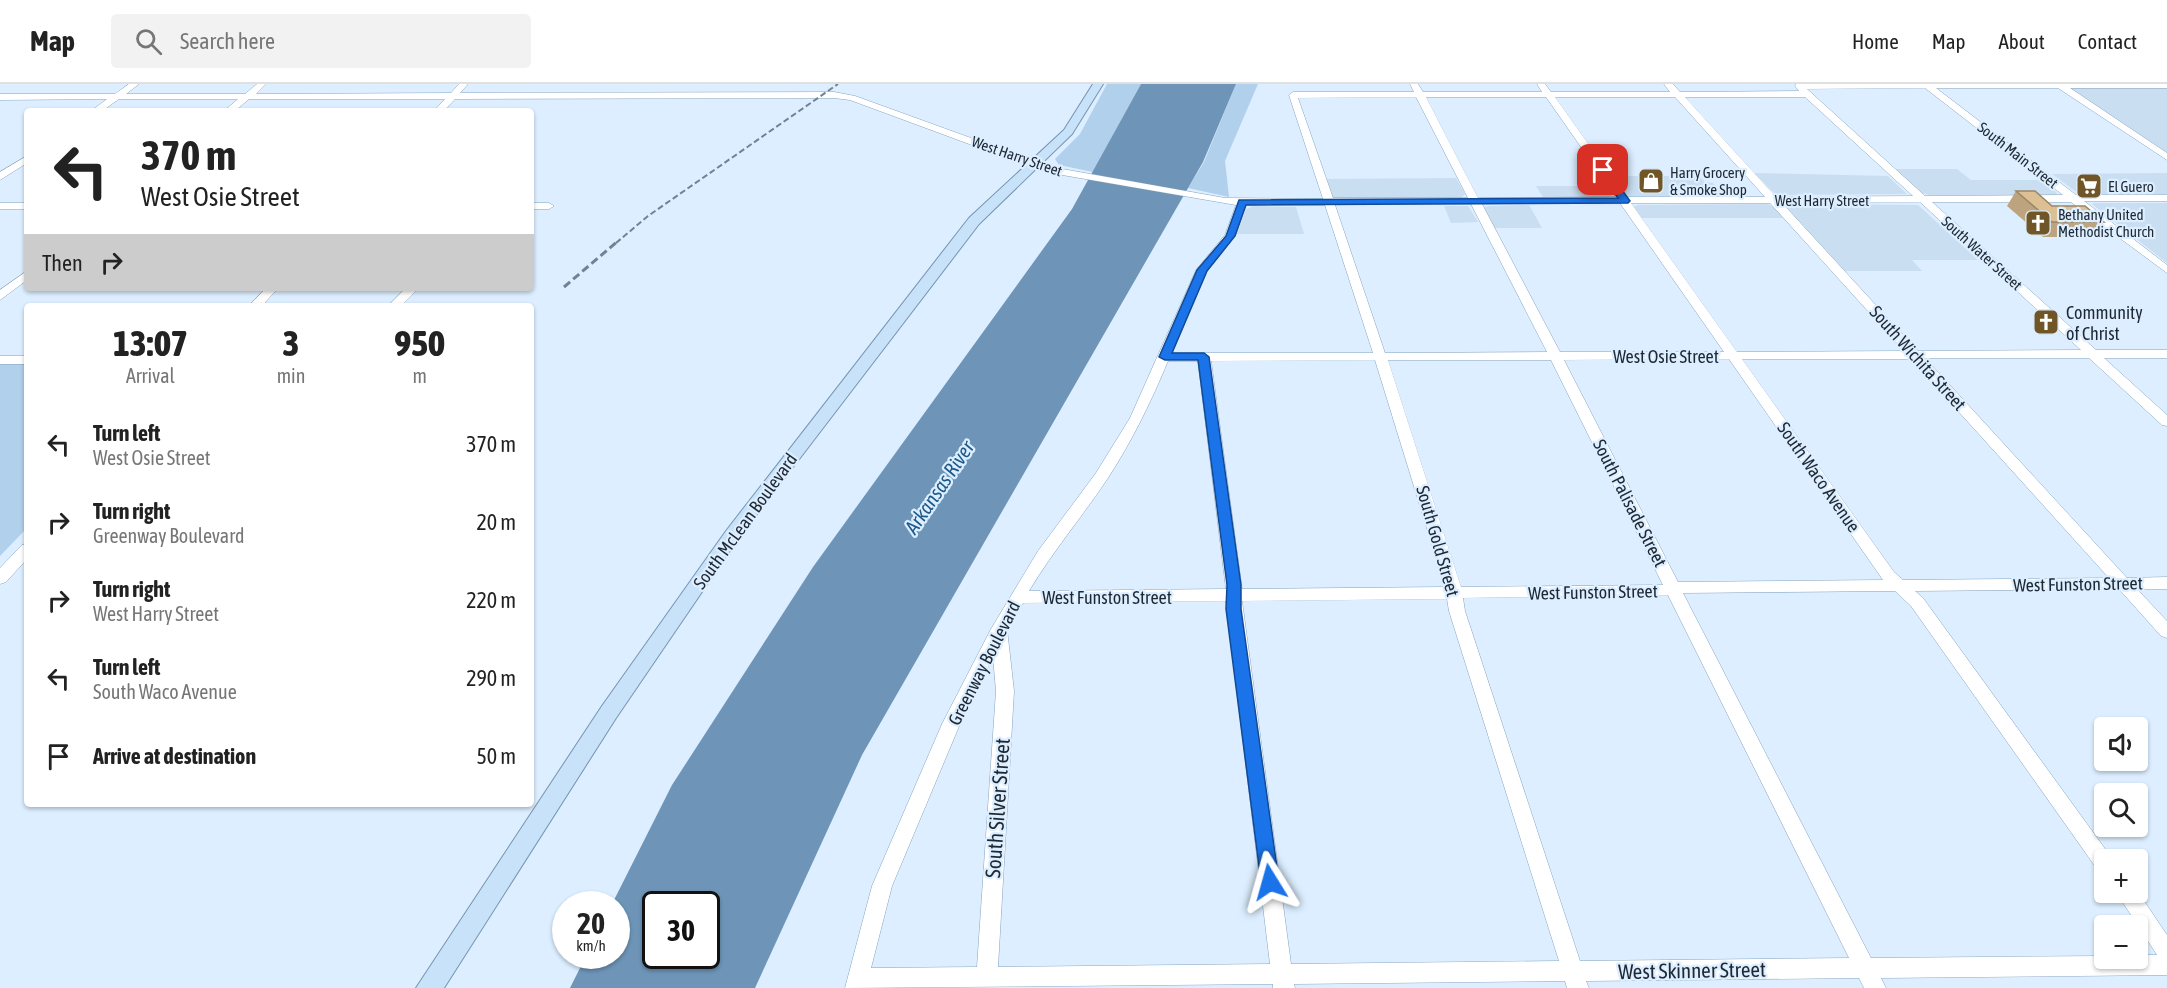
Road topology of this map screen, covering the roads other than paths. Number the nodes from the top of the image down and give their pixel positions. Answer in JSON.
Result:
{"nodes":[{"id":1,"x":135,"y":84,"type":"edge"},
{"id":2,"x":262,"y":84,"type":"edge"},
{"id":3,"x":464,"y":84,"type":"edge"},
{"id":4,"x":590,"y":84,"type":"edge"},
{"id":5,"x":719,"y":84,"type":"edge"},
{"id":6,"x":1098,"y":84,"type":"edge"},
{"id":7,"x":1668,"y":84,"type":"edge"},
{"id":8,"x":1927,"y":85,"type":"edge"},
{"id":9,"x":2058,"y":85,"type":"edge"},
{"id":10,"x":2167,"y":85,"type":"edge"},
{"id":11,"x":1801,"y":88,"type":"edge"},
{"id":12,"x":1545,"y":89,"type":"edge"},
{"id":13,"x":1417,"y":90,"type":"edge"},
{"id":14,"x":1678,"y":94,"type":"junction"},
{"id":15,"x":582,"y":95,"type":"junction"},
{"id":16,"x":713,"y":95,"type":"junction"},
{"id":17,"x":118,"y":96,"type":"junction"},
{"id":18,"x":247,"y":96,"type":"junction"},
{"id":19,"x":453,"y":96,"type":"junction"},
{"id":20,"x":0,"y":97,"type":"edge"},
{"id":21,"x":100,"y":108,"type":"edge"},
{"id":22,"x":233,"y":108,"type":"edge"},
{"id":23,"x":442,"y":108,"type":"edge"},
{"id":24,"x":2167,"y":157,"type":"edge"},
{"id":25,"x":24,"y":161,"type":"edge"},
{"id":26,"x":1036,"y":164,"type":"junction"},
{"id":27,"x":0,"y":177,"type":"edge"},
{"id":28,"x":2167,"y":198,"type":"edge"},
{"id":29,"x":2075,"y":199,"type":"junction"},
{"id":30,"x":1775,"y":200,"type":"junction"},
{"id":31,"x":1923,"y":200,"type":"junction"},
{"id":32,"x":1625,"y":201,"type":"junction"},
{"id":33,"x":1242,"y":202,"type":"junction"},
{"id":34,"x":1475,"y":202,"type":"junction"},
{"id":35,"x":1328,"y":203,"type":"junction"},
{"id":36,"x":0,"y":206,"type":"edge"},
{"id":37,"x":24,"y":206,"type":"edge"},
{"id":38,"x":534,"y":206,"type":"edge"},
{"id":39,"x":549,"y":206,"type":"dead end"},
{"id":40,"x":2167,"y":270,"type":"edge"},
{"id":41,"x":24,"y":276,"type":"edge"},
{"id":42,"x":269,"y":291,"type":"edge"},
{"id":43,"x":410,"y":291,"type":"edge"},
{"id":44,"x":0,"y":296,"type":"edge"},
{"id":45,"x":258,"y":303,"type":"edge"},
{"id":46,"x":397,"y":303,"type":"edge"},
{"id":47,"x":2093,"y":354,"type":"junction"},
{"id":48,"x":2167,"y":354,"type":"edge"},
{"id":49,"x":1380,"y":355,"type":"junction"},
{"id":50,"x":1555,"y":355,"type":"junction"},
{"id":51,"x":1915,"y":355,"type":"junction"},
{"id":52,"x":1733,"y":356,"type":"junction"},
{"id":53,"x":1165,"y":357,"type":"junction"},
{"id":54,"x":1204,"y":357,"type":"junction"},
{"id":55,"x":0,"y":360,"type":"edge"},
{"id":56,"x":24,"y":360,"type":"edge"},
{"id":57,"x":2167,"y":422,"type":"edge"},
{"id":58,"x":24,"y":552,"type":"edge"},
{"id":59,"x":0,"y":578,"type":"edge"},
{"id":60,"x":2167,"y":583,"type":"edge"},
{"id":61,"x":2123,"y":584,"type":"junction"},
{"id":62,"x":1900,"y":586,"type":"junction"},
{"id":63,"x":1673,"y":589,"type":"junction"},
{"id":64,"x":1455,"y":594,"type":"junction"},
{"id":65,"x":1234,"y":596,"type":"junction"},
{"id":66,"x":1018,"y":597,"type":"junction"},
{"id":67,"x":999,"y":629,"type":"junction"},
{"id":68,"x":2167,"y":632,"type":"edge"},
{"id":69,"x":2095,"y":849,"type":"edge"},
{"id":70,"x":2134,"y":903,"type":"edge"},
{"id":71,"x":2167,"y":952,"type":"edge"},
{"id":72,"x":2167,"y":965,"type":"edge"},
{"id":73,"x":1864,"y":968,"type":"junction"},
{"id":74,"x":1576,"y":979,"type":"edge"},
{"id":75,"x":1283,"y":981,"type":"edge"},
{"id":76,"x":986,"y":982,"type":"edge"},
{"id":77,"x":856,"y":983,"type":"edge"},
{"id":78,"x":429,"y":988,"type":"edge"},
{"id":79,"x":1875,"y":988,"type":"edge"}],
"edges":[{"from":1,"to":17,"type":"street"},
{"from":2,"to":18,"type":"street"},
{"from":3,"to":19,"type":"street"},
{"from":4,"to":15,"type":"street"},
{"from":5,"to":16,"type":"street"},
{"from":6,"to":26,"type":"main road","name":"South McLean Boulevard"},
{"from":7,"to":14,"type":"street","name":"South Wichita Street"},
{"from":8,"to":9,"type":"street"},
{"from":8,"to":11,"type":"street"},
{"from":8,"to":29,"type":"street","name":"South Main Street"},
{"from":9,"to":10,"type":"street"},
{"from":9,"to":24,"type":"street"},
{"from":11,"to":14,"type":"street"},
{"from":11,"to":31,"type":"street","name":"South Water Street"},
{"from":12,"to":13,"type":"street"},
{"from":12,"to":14,"type":"street"},
{"from":12,"to":32,"type":"street","name":"South Waco Avenue"},
{"from":13,"to":34,"type":"street","name":"South Palisade Street"},
{"from":13,"to":35,"type":"street","name":"South Gold Street"},
{"from":14,"to":30,"type":"street","name":"South Wichita Street"},
{"from":15,"to":16,"type":"street","name":"West Harry Street"},
{"from":15,"to":19,"type":"street","name":"West Harry Street"},
{"from":16,"to":26,"type":"street","name":"West Harry Street"},
{"from":17,"to":18,"type":"street","name":"West Harry Street"},
{"from":17,"to":20,"type":"street","name":"West Harry Street"},
{"from":17,"to":21,"type":"street"},
{"from":18,"to":19,"type":"street","name":"West Harry Street"},
{"from":18,"to":22,"type":"street"},
{"from":19,"to":23,"type":"street"},
{"from":25,"to":27,"type":"street"},
{"from":26,"to":33,"type":"street","name":"West Harry Street"},
{"from":26,"to":78,"type":"main road","name":"South McLean Boulevard"},
{"from":28,"to":29,"type":"street","name":"West Harry Street"},
{"from":29,"to":31,"type":"street","name":"West Harry Street"},
{"from":29,"to":40,"type":"street","name":"South Main Street"},
{"from":30,"to":31,"type":"street","name":"West Harry Street"},
{"from":30,"to":32,"type":"street","name":"West Harry Street"},
{"from":30,"to":51,"type":"street","name":"South Wichita Street"},
{"from":31,"to":47,"type":"street","name":"South Water Street"},
{"from":32,"to":34,"type":"street","name":"West Harry Street"},
{"from":32,"to":52,"type":"street","name":"South Waco Avenue"},
{"from":33,"to":35,"type":"street","name":"West Harry Street"},
{"from":33,"to":53,"type":"street","name":"Greenway Boulevard"},
{"from":34,"to":35,"type":"street","name":"West Harry Street"},
{"from":34,"to":50,"type":"street","name":"South Palisade Street"},
{"from":35,"to":49,"type":"street","name":"South Gold Street"},
{"from":36,"to":37,"type":"street"},
{"from":38,"to":39,"type":"street"},
{"from":41,"to":44,"type":"street"},
{"from":42,"to":45,"type":"street"},
{"from":43,"to":46,"type":"street"},
{"from":47,"to":48,"type":"street","name":"West Osie Street"},
{"from":47,"to":51,"type":"street","name":"West Osie Street"},
{"from":47,"to":57,"type":"street","name":"South Water Street"},
{"from":49,"to":50,"type":"street","name":"West Osie Street"},
{"from":49,"to":54,"type":"street","name":"West Osie Street"},
{"from":49,"to":64,"type":"street","name":"South Gold Street"},
{"from":50,"to":52,"type":"street","name":"West Osie Street"},
{"from":50,"to":63,"type":"street","name":"South Palisade Street"},
{"from":51,"to":52,"type":"street","name":"West Osie Street"},
{"from":51,"to":61,"type":"street","name":"South Wichita Street"},
{"from":52,"to":62,"type":"street","name":"South Waco Avenue"},
{"from":53,"to":54,"type":"street","name":"West Osie Street"},
{"from":53,"to":66,"type":"street","name":"Greenway Boulevard"},
{"from":54,"to":65,"type":"street"},
{"from":55,"to":56,"type":"street"},
{"from":58,"to":59,"type":"street"},
{"from":60,"to":61,"type":"street","name":"West Funston Street"},
{"from":61,"to":62,"type":"street","name":"West Funston Street"},
{"from":61,"to":68,"type":"street","name":"South Wichita Street"},
{"from":62,"to":63,"type":"street","name":"West Funston Street"},
{"from":62,"to":69,"type":"street","name":"South Waco Avenue"},
{"from":63,"to":64,"type":"street","name":"West Funston Street"},
{"from":63,"to":73,"type":"street","name":"South Palisade Street"},
{"from":64,"to":65,"type":"street","name":"West Funston Street"},
{"from":64,"to":74,"type":"street","name":"South Gold Street"},
{"from":65,"to":66,"type":"street","name":"West Funston Street"},
{"from":65,"to":75,"type":"street"},
{"from":66,"to":67,"type":"street","name":"Greenway Boulevard"},
{"from":67,"to":76,"type":"street","name":"South Silver Street"},
{"from":67,"to":77,"type":"street","name":"Greenway Boulevard"},
{"from":70,"to":71,"type":"street"},
{"from":72,"to":73,"type":"street","name":"West Skinner Street"},
{"from":73,"to":74,"type":"street","name":"West Skinner Street"},
{"from":73,"to":79,"type":"street","name":"South Palisade Street"},
{"from":74,"to":75,"type":"street","name":"West Skinner Street"},
{"from":75,"to":76,"type":"street","name":"West Skinner Street"},
{"from":76,"to":77,"type":"street","name":"West Skinner Street"}]}
